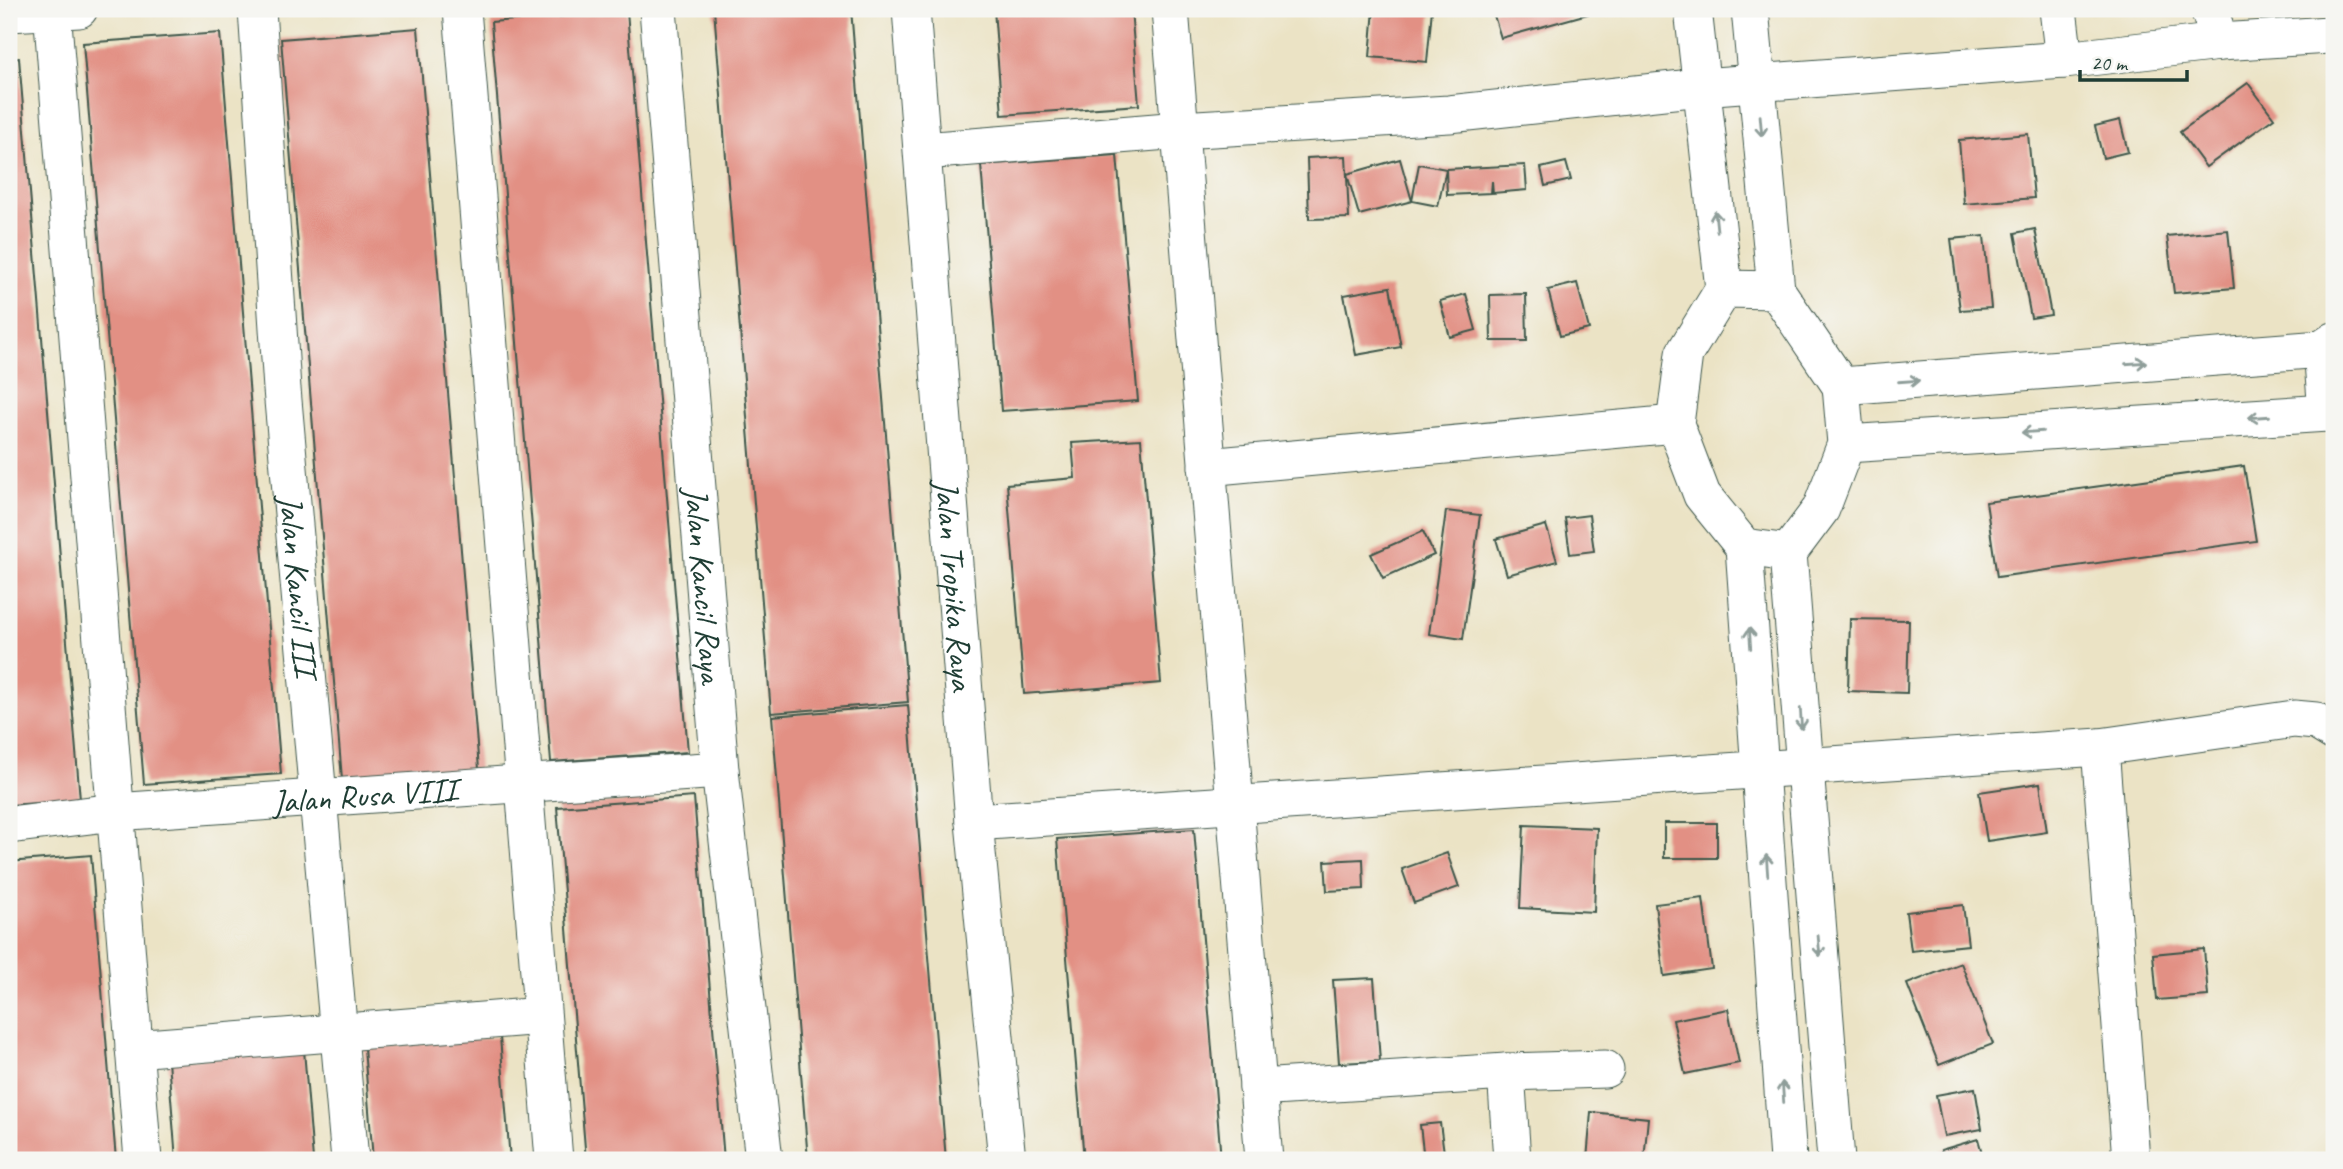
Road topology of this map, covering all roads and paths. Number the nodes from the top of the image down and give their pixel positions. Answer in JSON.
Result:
{"nodes":[{"id":1,"x":61,"y":9,"type":"edge"},
{"id":2,"x":257,"y":9,"type":"edge"},
{"id":3,"x":462,"y":9,"type":"edge"},
{"id":4,"x":658,"y":9,"type":"edge"},
{"id":5,"x":911,"y":9,"type":"edge"},
{"id":6,"x":1170,"y":9,"type":"edge"},
{"id":7,"x":1693,"y":9,"type":"edge"},
{"id":8,"x":1750,"y":9,"type":"edge"},
{"id":9,"x":2059,"y":9,"type":"edge"},
{"id":10,"x":9,"y":13,"type":"edge"},
{"id":11,"x":2214,"y":26,"type":"edge"},
{"id":12,"x":2329,"y":34,"type":"dead end"},
{"id":13,"x":2064,"y":60,"type":"junction"},
{"id":14,"x":1757,"y":82,"type":"junction"},
{"id":15,"x":1702,"y":87,"type":"junction"},
{"id":16,"x":1180,"y":130,"type":"junction"},
{"id":17,"x":923,"y":151,"type":"junction"},
{"id":18,"x":1724,"y":289,"type":"junction"},
{"id":19,"x":1776,"y":290,"type":"junction"},
{"id":20,"x":2328,"y":345,"type":"edge"},
{"id":21,"x":1841,"y":386,"type":"junction"},
{"id":22,"x":2331,"y":414,"type":"edge"},
{"id":23,"x":1675,"y":424,"type":"junction"},
{"id":24,"x":1846,"y":444,"type":"junction"},
{"id":25,"x":1207,"y":467,"type":"junction"},
{"id":26,"x":1744,"y":548,"type":"junction"},
{"id":27,"x":1788,"y":553,"type":"junction"},
{"id":28,"x":2334,"y":732,"type":"edge"},
{"id":29,"x":2100,"y":747,"type":"junction"},
{"id":30,"x":1805,"y":767,"type":"junction"},
{"id":31,"x":720,"y":770,"type":"junction"},
{"id":32,"x":1760,"y":770,"type":"junction"},
{"id":33,"x":524,"y":783,"type":"junction"},
{"id":34,"x":320,"y":797,"type":"junction"},
{"id":35,"x":1235,"y":804,"type":"junction"},
{"id":36,"x":116,"y":812,"type":"junction"},
{"id":37,"x":974,"y":821,"type":"junction"},
{"id":38,"x":9,"y":825,"type":"edge"},
{"id":39,"x":542,"y":1016,"type":"junction"},
{"id":40,"x":338,"y":1034,"type":"junction"},
{"id":41,"x":134,"y":1049,"type":"junction"},
{"id":42,"x":1605,"y":1069,"type":"dead end"},
{"id":43,"x":1506,"y":1072,"type":"junction"},
{"id":44,"x":1258,"y":1088,"type":"junction"},
{"id":45,"x":143,"y":1160,"type":"edge"},
{"id":46,"x":351,"y":1160,"type":"edge"},
{"id":47,"x":554,"y":1160,"type":"edge"},
{"id":48,"x":764,"y":1160,"type":"edge"},
{"id":49,"x":1007,"y":1160,"type":"edge"},
{"id":50,"x":1264,"y":1160,"type":"edge"},
{"id":51,"x":1512,"y":1160,"type":"edge"},
{"id":52,"x":1788,"y":1160,"type":"edge"},
{"id":53,"x":1836,"y":1160,"type":"edge"},
{"id":54,"x":2131,"y":1160,"type":"edge"}],
"edges":[{"from":1,"to":10,"type":"street"},
{"from":1,"to":36,"type":"street"},
{"from":2,"to":34,"type":"street","name":"Jalan Kancil III"},
{"from":3,"to":33,"type":"street"},
{"from":4,"to":31,"type":"street","name":"Jalan Kancil Raya"},
{"from":5,"to":17,"type":"street","name":"Jalan Tropika Raya"},
{"from":6,"to":16,"type":"street"},
{"from":7,"to":15,"type":"street"},
{"from":8,"to":14,"type":"street"},
{"from":9,"to":13,"type":"street"},
{"from":11,"to":12,"type":"street"},
{"from":11,"to":13,"type":"street"},
{"from":13,"to":14,"type":"street"},
{"from":14,"to":15,"type":"street"},
{"from":14,"to":19,"type":"street","one_way":true},
{"from":15,"to":16,"type":"street"},
{"from":18,"to":15,"type":"street","one_way":true},
{"from":16,"to":17,"type":"street"},
{"from":16,"to":25,"type":"street"},
{"from":17,"to":37,"type":"street","name":"Jalan Tropika Raya"},
{"from":18,"to":19,"type":"street"},
{"from":18,"to":23,"type":"street"},
{"from":19,"to":21,"type":"street"},
{"from":21,"to":20,"type":"street","one_way":true},
{"from":20,"to":22,"type":"street"},
{"from":21,"to":24,"type":"street"},
{"from":22,"to":24,"type":"street","one_way":true},
{"from":23,"to":25,"type":"street"},
{"from":23,"to":26,"type":"street"},
{"from":24,"to":27,"type":"street"},
{"from":25,"to":35,"type":"street"},
{"from":26,"to":27,"type":"street"},
{"from":32,"to":26,"type":"street","one_way":true},
{"from":27,"to":30,"type":"street","one_way":true},
{"from":28,"to":29,"type":"street"},
{"from":29,"to":30,"type":"street"},
{"from":29,"to":54,"type":"street"},
{"from":30,"to":32,"type":"street"},
{"from":30,"to":53,"type":"street","one_way":true},
{"from":31,"to":33,"type":"street","name":"Jalan Rusa VIII"},
{"from":31,"to":48,"type":"street","name":"Jalan Kancil Raya"},
{"from":32,"to":35,"type":"street"},
{"from":52,"to":32,"type":"street","one_way":true},
{"from":33,"to":34,"type":"street","name":"Jalan Rusa VIII"},
{"from":33,"to":39,"type":"street"},
{"from":34,"to":36,"type":"street","name":"Jalan Rusa VIII"},
{"from":34,"to":40,"type":"street","name":"Jalan Kancil III"},
{"from":35,"to":37,"type":"street"},
{"from":35,"to":44,"type":"street"},
{"from":36,"to":38,"type":"street","name":"Jalan Rusa VIII"},
{"from":36,"to":41,"type":"street"},
{"from":37,"to":49,"type":"street","name":"Jalan Tropika Raya"},
{"from":39,"to":40,"type":"street"},
{"from":39,"to":47,"type":"street"},
{"from":40,"to":41,"type":"street"},
{"from":40,"to":46,"type":"street","name":"Jalan Kancil III"},
{"from":41,"to":45,"type":"street"},
{"from":42,"to":43,"type":"street"},
{"from":43,"to":44,"type":"street"},
{"from":43,"to":51,"type":"street"},
{"from":44,"to":50,"type":"street"}]}
